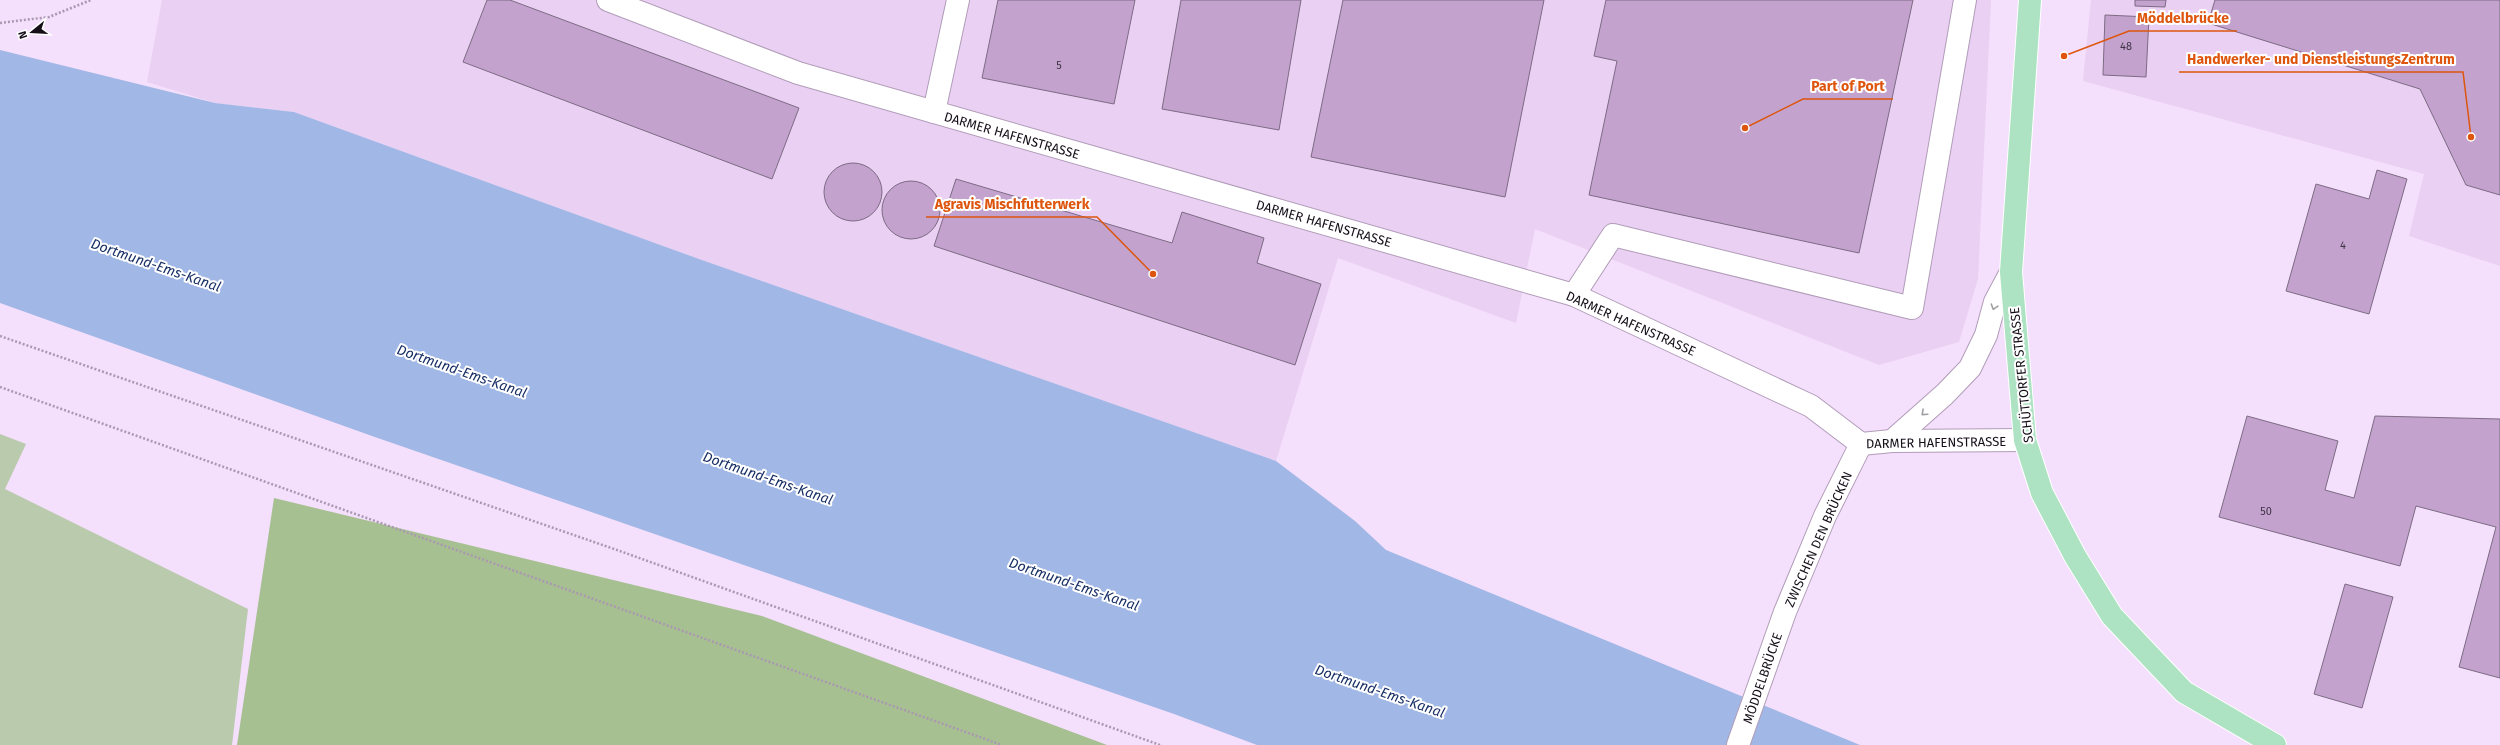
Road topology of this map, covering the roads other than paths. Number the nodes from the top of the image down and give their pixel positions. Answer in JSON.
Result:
{"nodes":[{"id":1,"x":608,"y":0,"type":"edge"},
{"id":2,"x":958,"y":0,"type":"edge"},
{"id":3,"x":1965,"y":0,"type":"edge"},
{"id":4,"x":2030,"y":0,"type":"edge"},
{"id":5,"x":647,"y":7,"type":"edge"},
{"id":6,"x":934,"y":112,"type":"junction"},
{"id":7,"x":2011,"y":272,"type":"junction"},
{"id":8,"x":1574,"y":295,"type":"junction"},
{"id":9,"x":2025,"y":440,"type":"junction"},
{"id":10,"x":1892,"y":442,"type":"junction"},
{"id":11,"x":1861,"y":444,"type":"junction"},
{"id":12,"x":1785,"y":612,"type":"joint"},
{"id":13,"x":1738,"y":745,"type":"edge"},
{"id":14,"x":2275,"y":745,"type":"edge"}],
"edges":[{"from":1,"to":5,"type":"street","name":"DARMER HAFENSTRASSE"},
{"from":2,"to":6,"type":"street"},
{"from":3,"to":8,"type":"street"},
{"from":4,"to":7,"type":"main road","name":"SCHÜTTORFER STRASSE"},
{"from":5,"to":6,"type":"street","name":"DARMER HAFENSTRASSE"},
{"from":6,"to":8,"type":"street","name":"DARMER HAFENSTRASSE"},
{"from":7,"to":9,"type":"main road","name":"SCHÜTTORFER STRASSE"},
{"from":7,"to":10,"type":"street","one_way":true},
{"from":8,"to":11,"type":"street","name":"DARMER HAFENSTRASSE"},
{"from":9,"to":10,"type":"street","name":"DARMER HAFENSTRASSE"},
{"from":9,"to":14,"type":"main road","name":"SCHÜTTORFER STRASSE"},
{"from":10,"to":11,"type":"street","name":"DARMER HAFENSTRASSE"},
{"from":11,"to":12,"type":"street","name":"ZWISCHEN DEN BRÜCKEN"},
{"from":12,"to":13,"type":"street","name":"MÖDDELBRÜCKE"}]}
